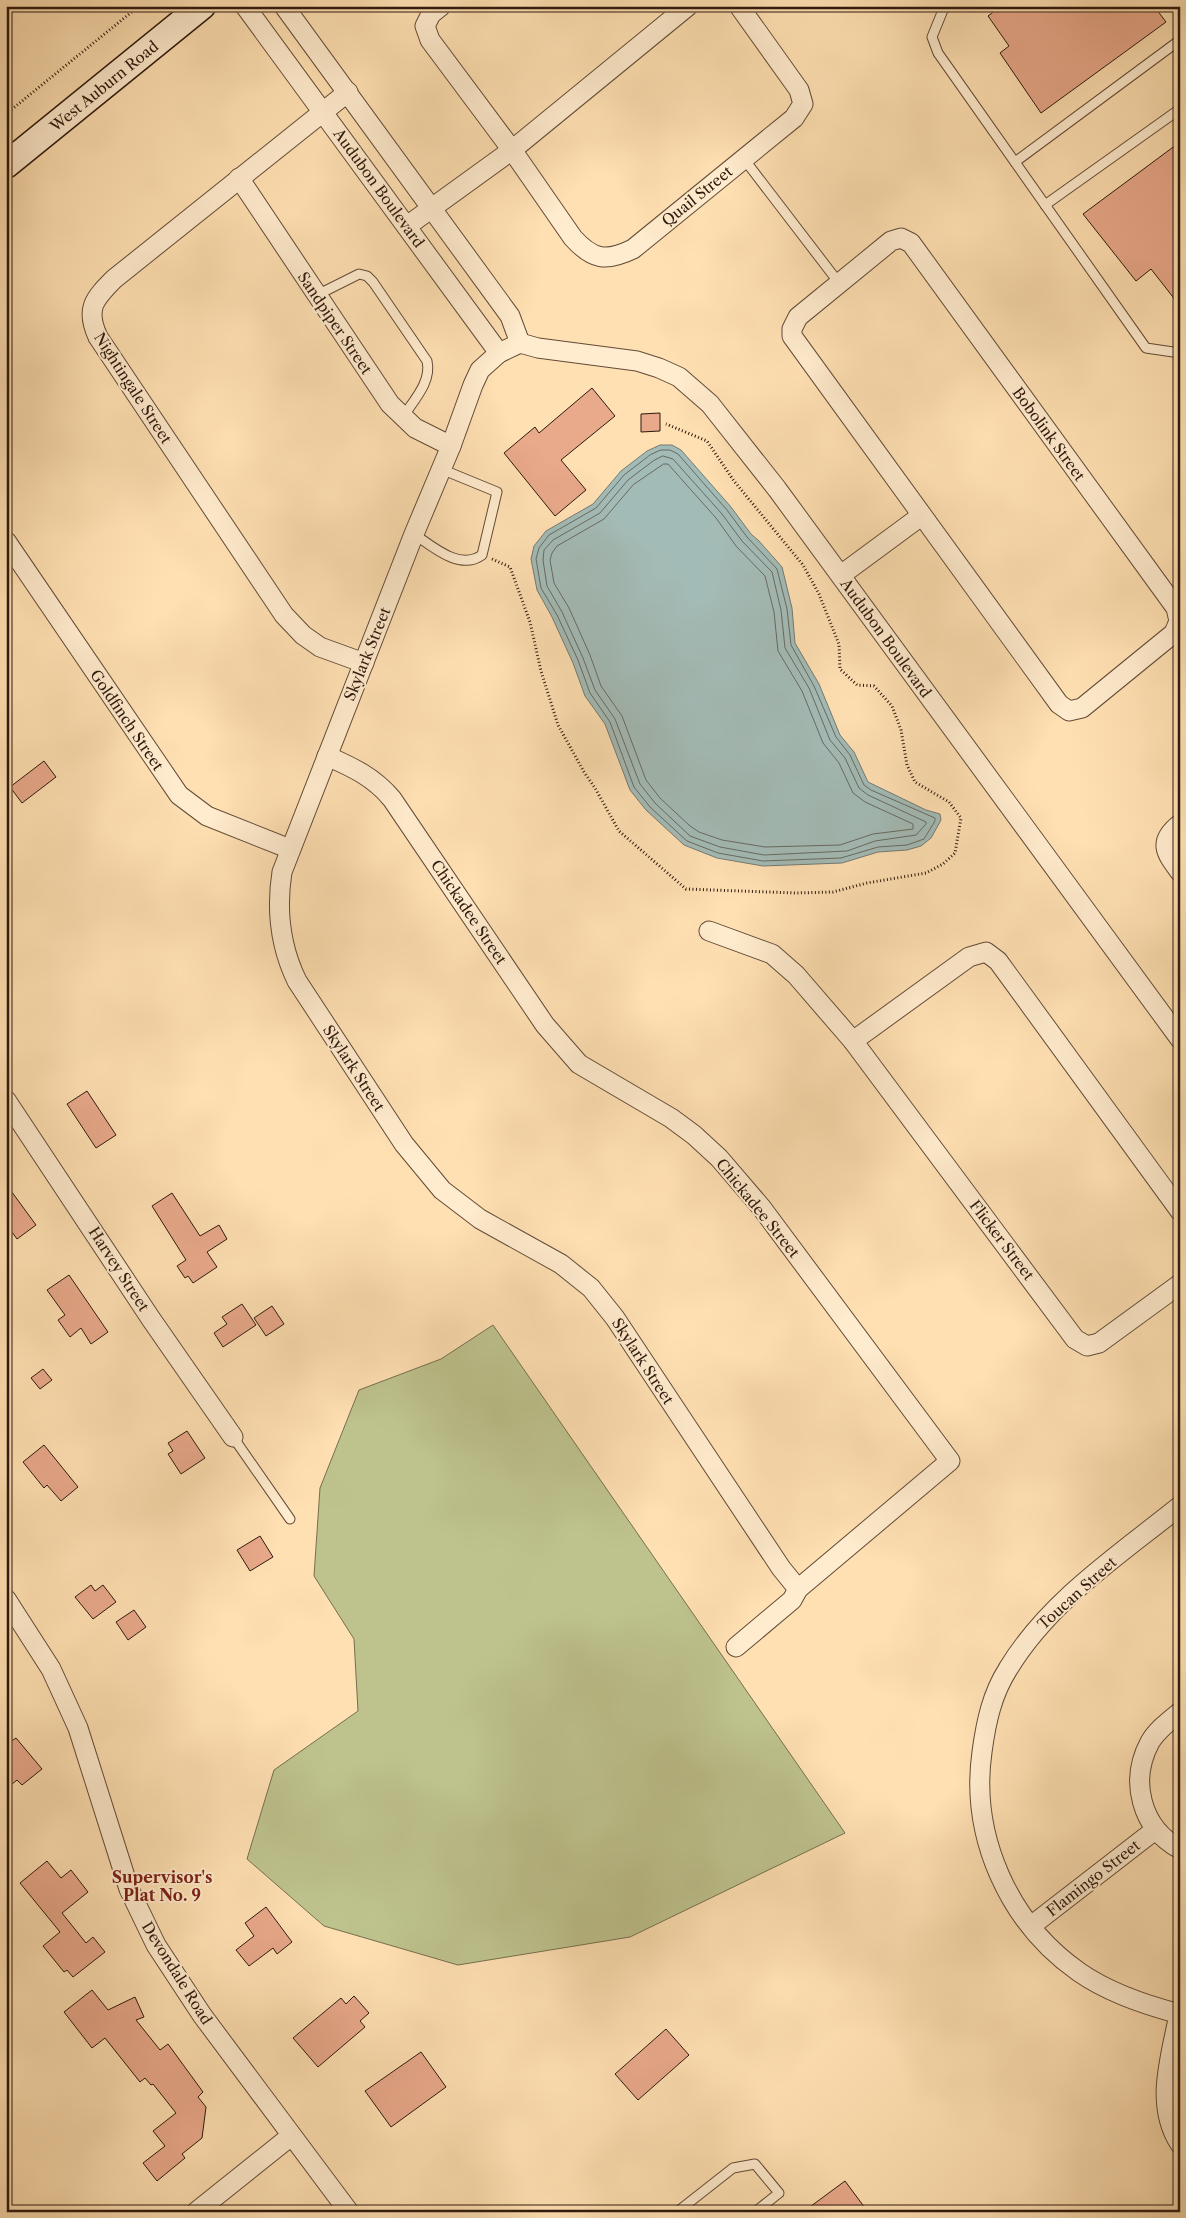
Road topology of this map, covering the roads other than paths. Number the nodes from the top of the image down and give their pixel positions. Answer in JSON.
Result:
{"nodes":[{"id":1,"x":202,"y":6,"type":"edge"},
{"id":2,"x":245,"y":6,"type":"edge"},
{"id":3,"x":284,"y":6,"type":"edge"},
{"id":4,"x":441,"y":6,"type":"edge"},
{"id":5,"x":688,"y":6,"type":"edge"},
{"id":6,"x":739,"y":6,"type":"edge"},
{"id":7,"x":948,"y":6,"type":"edge"},
{"id":8,"x":1180,"y":40,"type":"edge"},
{"id":9,"x":348,"y":92,"type":"junction"},
{"id":10,"x":1180,"y":109,"type":"edge"},
{"id":11,"x":324,"y":112,"type":"junction"},
{"id":12,"x":512,"y":150,"type":"junction"},
{"id":13,"x":744,"y":159,"type":"junction"},
{"id":14,"x":1015,"y":162,"type":"junction"},
{"id":15,"x":6,"y":165,"type":"edge"},
{"id":16,"x":239,"y":178,"type":"junction"},
{"id":17,"x":1045,"y":205,"type":"junction"},
{"id":18,"x":432,"y":208,"type":"junction"},
{"id":19,"x":407,"y":226,"type":"junction"},
{"id":20,"x":839,"y":283,"type":"junction"},
{"id":21,"x":317,"y":295,"type":"junction"},
{"id":22,"x":520,"y":343,"type":"junction"},
{"id":23,"x":499,"y":353,"type":"junction"},
{"id":24,"x":1180,"y":353,"type":"edge"},
{"id":25,"x":403,"y":417,"type":"junction"},
{"id":26,"x":451,"y":446,"type":"junction"},
{"id":27,"x":441,"y":469,"type":"junction"},
{"id":28,"x":922,"y":516,"type":"junction"},
{"id":29,"x":414,"y":534,"type":"junction"},
{"id":30,"x":6,"y":541,"type":"edge"},
{"id":31,"x":841,"y":576,"type":"junction"},
{"id":32,"x":364,"y":663,"type":"junction"},
{"id":33,"x":326,"y":756,"type":"junction"},
{"id":34,"x":1180,"y":824,"type":"edge"},
{"id":35,"x":290,"y":849,"type":"junction"},
{"id":36,"x":1180,"y":872,"type":"edge"},
{"id":37,"x":709,"y":931,"type":"dead end"},
{"id":38,"x":1180,"y":1038,"type":"edge"},
{"id":39,"x":853,"y":1041,"type":"junction"},
{"id":40,"x":6,"y":1100,"type":"edge"},
{"id":41,"x":1180,"y":1211,"type":"edge"},
{"id":42,"x":1180,"y":1284,"type":"edge"},
{"id":43,"x":233,"y":1437,"type":"joint"},
{"id":44,"x":1180,"y":1506,"type":"edge"},
{"id":45,"x":290,"y":1519,"type":"dead end"},
{"id":46,"x":798,"y":1589,"type":"junction"},
{"id":47,"x":6,"y":1599,"type":"edge"},
{"id":48,"x":736,"y":1647,"type":"dead end"},
{"id":49,"x":1180,"y":1712,"type":"edge"},
{"id":50,"x":1155,"y":1830,"type":"junction"},
{"id":51,"x":1180,"y":1849,"type":"edge"},
{"id":52,"x":1031,"y":1926,"type":"junction"},
{"id":53,"x":1180,"y":2014,"type":"edge"},
{"id":54,"x":291,"y":2136,"type":"junction"},
{"id":55,"x":1180,"y":2144,"type":"edge"},
{"id":56,"x":196,"y":2212,"type":"edge"},
{"id":57,"x":349,"y":2212,"type":"edge"},
{"id":58,"x":677,"y":2212,"type":"edge"},
{"id":59,"x":755,"y":2212,"type":"edge"}],
"edges":[{"from":1,"to":15,"type":"main road","name":"West Auburn Road"},
{"from":2,"to":11,"type":"street","name":"Audubon Boulevard"},
{"from":3,"to":9,"type":"street","name":"Audubon Boulevard"},
{"from":4,"to":12,"type":"street","name":"Quail Street"},
{"from":5,"to":12,"type":"street"},
{"from":6,"to":13,"type":"street","name":"Quail Street"},
{"from":7,"to":14,"type":"lane"},
{"from":8,"to":14,"type":"lane"},
{"from":9,"to":11,"type":"street","name":"Nightingale Street"},
{"from":9,"to":18,"type":"street","name":"Audubon Boulevard"},
{"from":10,"to":17,"type":"lane"},
{"from":11,"to":16,"type":"street","name":"Nightingale Street"},
{"from":11,"to":19,"type":"street","name":"Audubon Boulevard"},
{"from":12,"to":13,"type":"street","name":"Quail Street"},
{"from":12,"to":18,"type":"street"},
{"from":13,"to":20,"type":"lane"},
{"from":14,"to":17,"type":"lane"},
{"from":16,"to":21,"type":"street","name":"Sandpiper Street"},
{"from":16,"to":32,"type":"street","name":"Nightingale Street"},
{"from":17,"to":24,"type":"lane"},
{"from":18,"to":19,"type":"street"},
{"from":18,"to":22,"type":"street","name":"Audubon Boulevard"},
{"from":19,"to":23,"type":"street","name":"Audubon Boulevard"},
{"from":20,"to":28,"type":"street","name":"Bobolink Street"},
{"from":20,"to":28,"type":"street","name":"Bobolink Street"},
{"from":21,"to":25,"type":"street","name":"Sandpiper Street"},
{"from":21,"to":25,"type":"lane"},
{"from":22,"to":23,"type":"street"},
{"from":22,"to":31,"type":"street","name":"Audubon Boulevard"},
{"from":23,"to":26,"type":"street","name":"Skylark Street"},
{"from":25,"to":26,"type":"street","name":"Sandpiper Street"},
{"from":26,"to":27,"type":"street","name":"Skylark Street"},
{"from":27,"to":29,"type":"street","name":"Skylark Street"},
{"from":27,"to":29,"type":"lane"},
{"from":28,"to":31,"type":"street"},
{"from":29,"to":32,"type":"street","name":"Skylark Street"},
{"from":30,"to":35,"type":"street","name":"Goldfinch Street"},
{"from":31,"to":38,"type":"street","name":"Audubon Boulevard"},
{"from":32,"to":33,"type":"street","name":"Skylark Street"},
{"from":33,"to":35,"type":"street","name":"Skylark Street"},
{"from":33,"to":46,"type":"street","name":"Chickadee Street"},
{"from":34,"to":36,"type":"street"},
{"from":35,"to":46,"type":"street","name":"Skylark Street"},
{"from":37,"to":39,"type":"street","name":"Flicker Street"},
{"from":39,"to":41,"type":"street"},
{"from":39,"to":42,"type":"street","name":"Flicker Street"},
{"from":40,"to":43,"type":"street","name":"Harvey Street"},
{"from":43,"to":45,"type":"lane"},
{"from":44,"to":52,"type":"street","name":"Toucan Street"},
{"from":46,"to":48,"type":"street"},
{"from":47,"to":54,"type":"street","name":"Devondale Road"},
{"from":49,"to":50,"type":"street","name":"Flamingo Street"},
{"from":50,"to":51,"type":"street","name":"Flamingo Street"},
{"from":50,"to":52,"type":"street","name":"Flamingo Street"},
{"from":52,"to":53,"type":"street","name":"Toucan Street"},
{"from":53,"to":55,"type":"street"},
{"from":54,"to":56,"type":"street"},
{"from":54,"to":57,"type":"street","name":"Devondale Road"},
{"from":58,"to":59,"type":"lane"}]}
